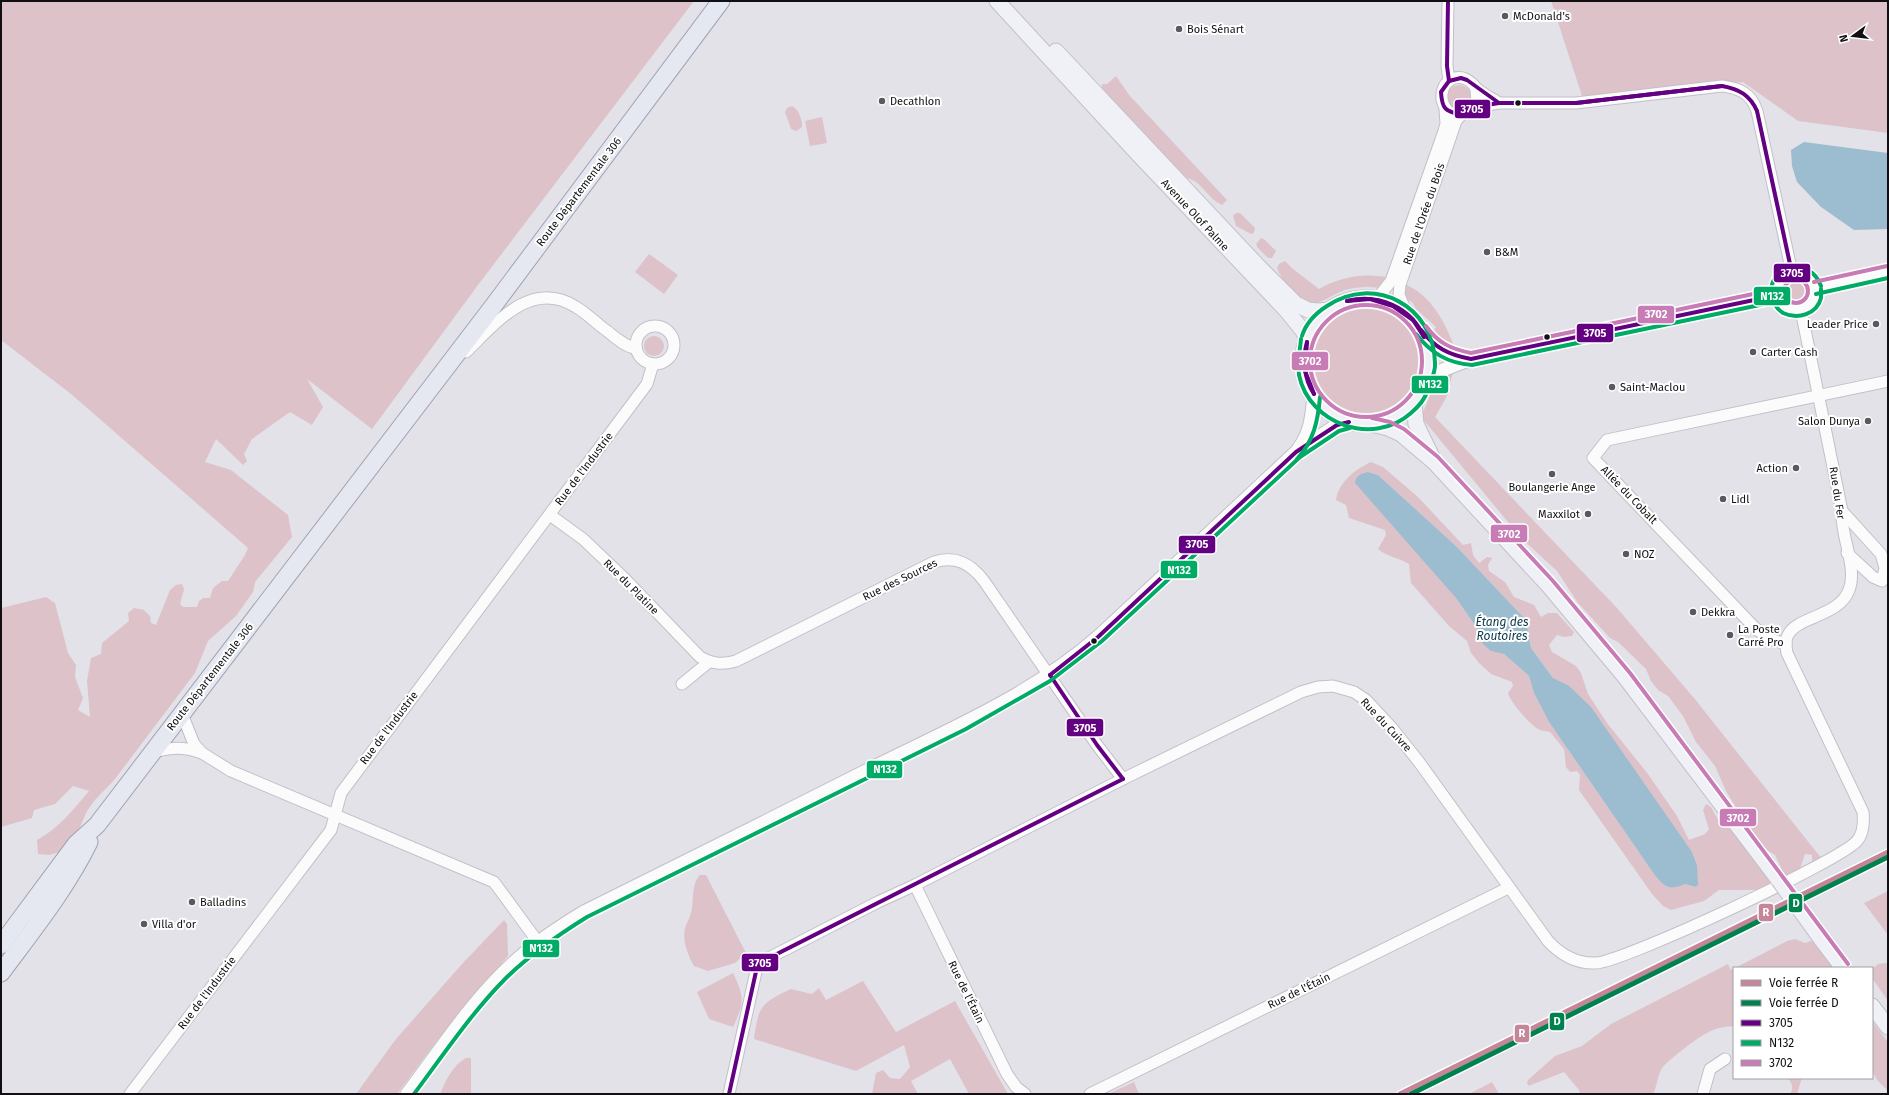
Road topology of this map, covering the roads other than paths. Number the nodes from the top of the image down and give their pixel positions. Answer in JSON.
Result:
{"nodes":[{"id":1,"x":721,"y":1,"type":"edge"},
{"id":2,"x":997,"y":1,"type":"edge"},
{"id":3,"x":1010,"y":1,"type":"edge"},
{"id":4,"x":1448,"y":1,"type":"edge"},
{"id":5,"x":1449,"y":81,"type":"junction"},
{"id":6,"x":1085,"y":89,"type":"junction"},
{"id":7,"x":1476,"y":89,"type":"junction"},
{"id":8,"x":1499,"y":103,"type":"junction"},
{"id":9,"x":1474,"y":107,"type":"junction"},
{"id":10,"x":1445,"y":109,"type":"junction"},
{"id":11,"x":1461,"y":115,"type":"junction"},
{"id":12,"x":1888,"y":272,"type":"edge"},
{"id":13,"x":1792,"y":273,"type":"junction"},
{"id":14,"x":1815,"y":288,"type":"junction"},
{"id":15,"x":1778,"y":295,"type":"junction"},
{"id":16,"x":1374,"y":299,"type":"junction"},
{"id":17,"x":1329,"y":310,"type":"junction"},
{"id":18,"x":1801,"y":310,"type":"junction"},
{"id":19,"x":1407,"y":314,"type":"junction"},
{"id":20,"x":1421,"y":330,"type":"junction"},
{"id":21,"x":1307,"y":339,"type":"junction"},
{"id":22,"x":636,"y":348,"type":"junction"},
{"id":23,"x":1471,"y":359,"type":"junction"},
{"id":24,"x":653,"y":364,"type":"junction"},
{"id":25,"x":1426,"y":379,"type":"junction"},
{"id":26,"x":1888,"y":381,"type":"edge"},
{"id":27,"x":436,"y":382,"type":"junction"},
{"id":28,"x":1819,"y":395,"type":"junction"},
{"id":29,"x":1314,"y":396,"type":"junction"},
{"id":30,"x":1414,"y":402,"type":"junction"},
{"id":31,"x":1349,"y":422,"type":"junction"},
{"id":32,"x":1371,"y":424,"type":"junction"},
{"id":33,"x":1296,"y":452,"type":"junction"},
{"id":34,"x":1434,"y":462,"type":"junction"},
{"id":35,"x":1842,"y":511,"type":"junction"},
{"id":36,"x":550,"y":515,"type":"junction"},
{"id":37,"x":1847,"y":553,"type":"junction"},
{"id":38,"x":1786,"y":644,"type":"junction"},
{"id":39,"x":709,"y":662,"type":"junction"},
{"id":40,"x":1050,"y":675,"type":"junction"},
{"id":41,"x":682,"y":684,"type":"dead end"},
{"id":42,"x":182,"y":714,"type":"junction"},
{"id":43,"x":152,"y":752,"type":"junction"},
{"id":44,"x":202,"y":753,"type":"junction"},
{"id":45,"x":1123,"y":779,"type":"junction"},
{"id":46,"x":335,"y":814,"type":"junction"},
{"id":47,"x":97,"y":825,"type":"junction"},
{"id":48,"x":916,"y":885,"type":"junction"},
{"id":49,"x":1508,"y":888,"type":"junction"},
{"id":50,"x":538,"y":942,"type":"junction"},
{"id":51,"x":1,"y":945,"type":"edge"},
{"id":52,"x":1842,"y":967,"type":"edge"},
{"id":53,"x":1,"y":973,"type":"edge"},
{"id":54,"x":1873,"y":1007,"type":"edge"},
{"id":55,"x":1888,"y":1027,"type":"edge"},
{"id":56,"x":1725,"y":1059,"type":"dead end"},
{"id":57,"x":130,"y":1094,"type":"edge"},
{"id":58,"x":407,"y":1094,"type":"edge"},
{"id":59,"x":729,"y":1094,"type":"edge"},
{"id":60,"x":1025,"y":1094,"type":"edge"},
{"id":61,"x":1090,"y":1094,"type":"edge"},
{"id":62,"x":1703,"y":1094,"type":"edge"}],
"edges":[{"from":1,"to":27,"type":"main road","name":"Route Départementale 306"},
{"from":2,"to":6,"type":"main road"},
{"from":3,"to":6,"type":"main road"},
{"from":4,"to":5,"type":"street"},
{"from":5,"to":7,"type":"street"},
{"from":5,"to":10,"type":"street"},
{"from":6,"to":17,"type":"main road","name":"Avenue Olof Palme"},
{"from":6,"to":21,"type":"main road","name":"Avenue Olof Palme"},
{"from":7,"to":8,"type":"street"},
{"from":7,"to":9,"type":"street"},
{"from":8,"to":9,"type":"street"},
{"from":8,"to":13,"type":"street"},
{"from":9,"to":11,"type":"street"},
{"from":10,"to":11,"type":"street"},
{"from":10,"to":16,"type":"street","name":"Rue de l'Orée du Bois"},
{"from":11,"to":19,"type":"street","name":"Rue de l'Orée du Bois"},
{"from":12,"to":14,"type":"street"},
{"from":13,"to":14,"type":"street"},
{"from":13,"to":15,"type":"street"},
{"from":14,"to":18,"type":"street"},
{"from":15,"to":18,"type":"street"},
{"from":15,"to":23,"type":"street"},
{"from":16,"to":17,"type":"main road"},
{"from":16,"to":19,"type":"main road"},
{"from":17,"to":21,"type":"main road"},
{"from":18,"to":28,"type":"street","name":"Rue du Fer"},
{"from":19,"to":20,"type":"main road"},
{"from":20,"to":23,"type":"street"},
{"from":20,"to":25,"type":"main road"},
{"from":21,"to":29,"type":"main road"},
{"from":22,"to":24,"type":"street"},
{"from":22,"to":24,"type":"street"},
{"from":22,"to":27,"type":"street"},
{"from":23,"to":25,"type":"street"},
{"from":24,"to":36,"type":"street","name":"Rue de l'Industrie"},
{"from":25,"to":30,"type":"main road"},
{"from":26,"to":28,"type":"street"},
{"from":27,"to":42,"type":"main road","name":"Route Départementale 306"},
{"from":28,"to":35,"type":"street","name":"Rue du Fer"},
{"from":28,"to":38,"type":"street","name":"Allée du Cobalt"},
{"from":29,"to":31,"type":"main road"},
{"from":29,"to":33,"type":"street"},
{"from":30,"to":32,"type":"main road"},
{"from":30,"to":34,"type":"main road"},
{"from":31,"to":32,"type":"main road"},
{"from":31,"to":33,"type":"street"},
{"from":32,"to":34,"type":"main road"},
{"from":33,"to":40,"type":"street"},
{"from":34,"to":52,"type":"main road","bridge":true},
{"from":35,"to":37,"type":"street","name":"Rue du Fer"},
{"from":35,"to":37,"type":"street"},
{"from":36,"to":39,"type":"street","name":"Rue du Platine"},
{"from":36,"to":46,"type":"street","name":"Rue de l'Industrie"},
{"from":37,"to":38,"type":"street","name":"Rue du Fer"},
{"from":38,"to":49,"type":"street","name":"Rue du Cuivre"},
{"from":39,"to":40,"type":"street","name":"Rue des Sources"},
{"from":39,"to":41,"type":"street"},
{"from":40,"to":45,"type":"street","name":"Rue des Sources"},
{"from":40,"to":50,"type":"street"},
{"from":42,"to":43,"type":"main road","name":"Route Départementale 306"},
{"from":42,"to":44,"type":"street"},
{"from":43,"to":44,"type":"street"},
{"from":43,"to":47,"type":"main road","name":"Route Départementale 306"},
{"from":44,"to":46,"type":"street"},
{"from":45,"to":48,"type":"street","name":"Rue du Cuivre"},
{"from":45,"to":49,"type":"street","name":"Rue du Cuivre"},
{"from":46,"to":50,"type":"street"},
{"from":46,"to":57,"type":"street","name":"Rue de l'Industrie"},
{"from":47,"to":51,"type":"main road","name":"Route Départementale 306"},
{"from":47,"to":53,"type":"main road"},
{"from":48,"to":59,"type":"street","name":"Rue du Cuivre"},
{"from":48,"to":60,"type":"street","name":"Rue de l'Étain"},
{"from":49,"to":61,"type":"street","name":"Rue de l'Étain"},
{"from":50,"to":58,"type":"street"},
{"from":54,"to":55,"type":"main road"},
{"from":56,"to":62,"type":"street"}]}
